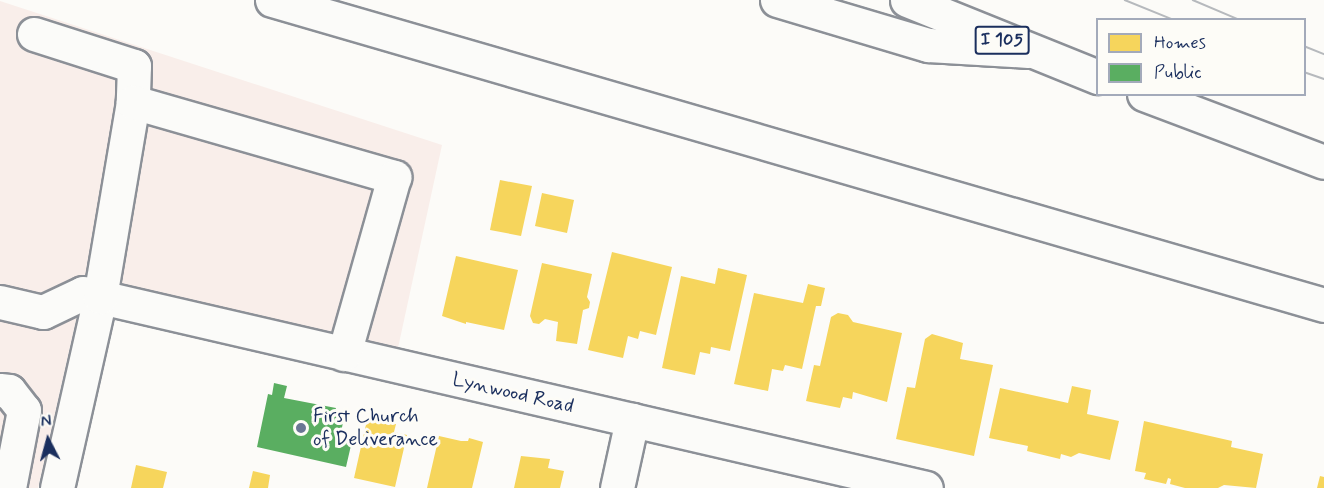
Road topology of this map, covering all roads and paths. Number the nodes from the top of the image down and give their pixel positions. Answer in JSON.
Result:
{"nodes":[{"id":1,"x":272,"y":0,"type":"edge"},
{"id":2,"x":777,"y":0,"type":"edge"},
{"id":3,"x":907,"y":0,"type":"edge"},
{"id":4,"x":34,"y":34,"type":"dead end"},
{"id":5,"x":1028,"y":51,"type":"junction"},
{"id":6,"x":1096,"y":76,"type":"edge"},
{"id":7,"x":1149,"y":96,"type":"edge"},
{"id":8,"x":133,"y":102,"type":"junction"},
{"id":9,"x":1324,"y":162,"type":"edge"},
{"id":10,"x":100,"y":297,"type":"junction"},
{"id":11,"x":0,"y":302,"type":"edge"},
{"id":12,"x":1324,"y":305,"type":"edge"},
{"id":13,"x":344,"y":354,"type":"junction"},
{"id":14,"x":0,"y":390,"type":"edge"},
{"id":15,"x":632,"y":420,"type":"junction"},
{"id":16,"x":9,"y":488,"type":"edge"},
{"id":17,"x":57,"y":488,"type":"edge"},
{"id":18,"x":617,"y":488,"type":"edge"},
{"id":19,"x":926,"y":488,"type":"edge"}],
"edges":[{"from":1,"to":12,"type":"main road"},
{"from":2,"to":5,"type":"main road"},
{"from":3,"to":5,"type":"main road","number":"I 105"},
{"from":4,"to":8,"type":"main road"},
{"from":5,"to":6,"type":"main road","number":"I 105"},
{"from":7,"to":9,"type":"main road"},
{"from":8,"to":10,"type":"main road"},
{"from":8,"to":13,"type":"main road"},
{"from":10,"to":11,"type":"main road","name":"Lynwood Road"},
{"from":10,"to":13,"type":"main road","name":"Lynwood Road"},
{"from":10,"to":17,"type":"main road"},
{"from":13,"to":15,"type":"main road","name":"Lynwood Road"},
{"from":14,"to":16,"type":"main road"},
{"from":15,"to":18,"type":"main road"},
{"from":15,"to":19,"type":"main road","name":"Lynwood Road"}]}
